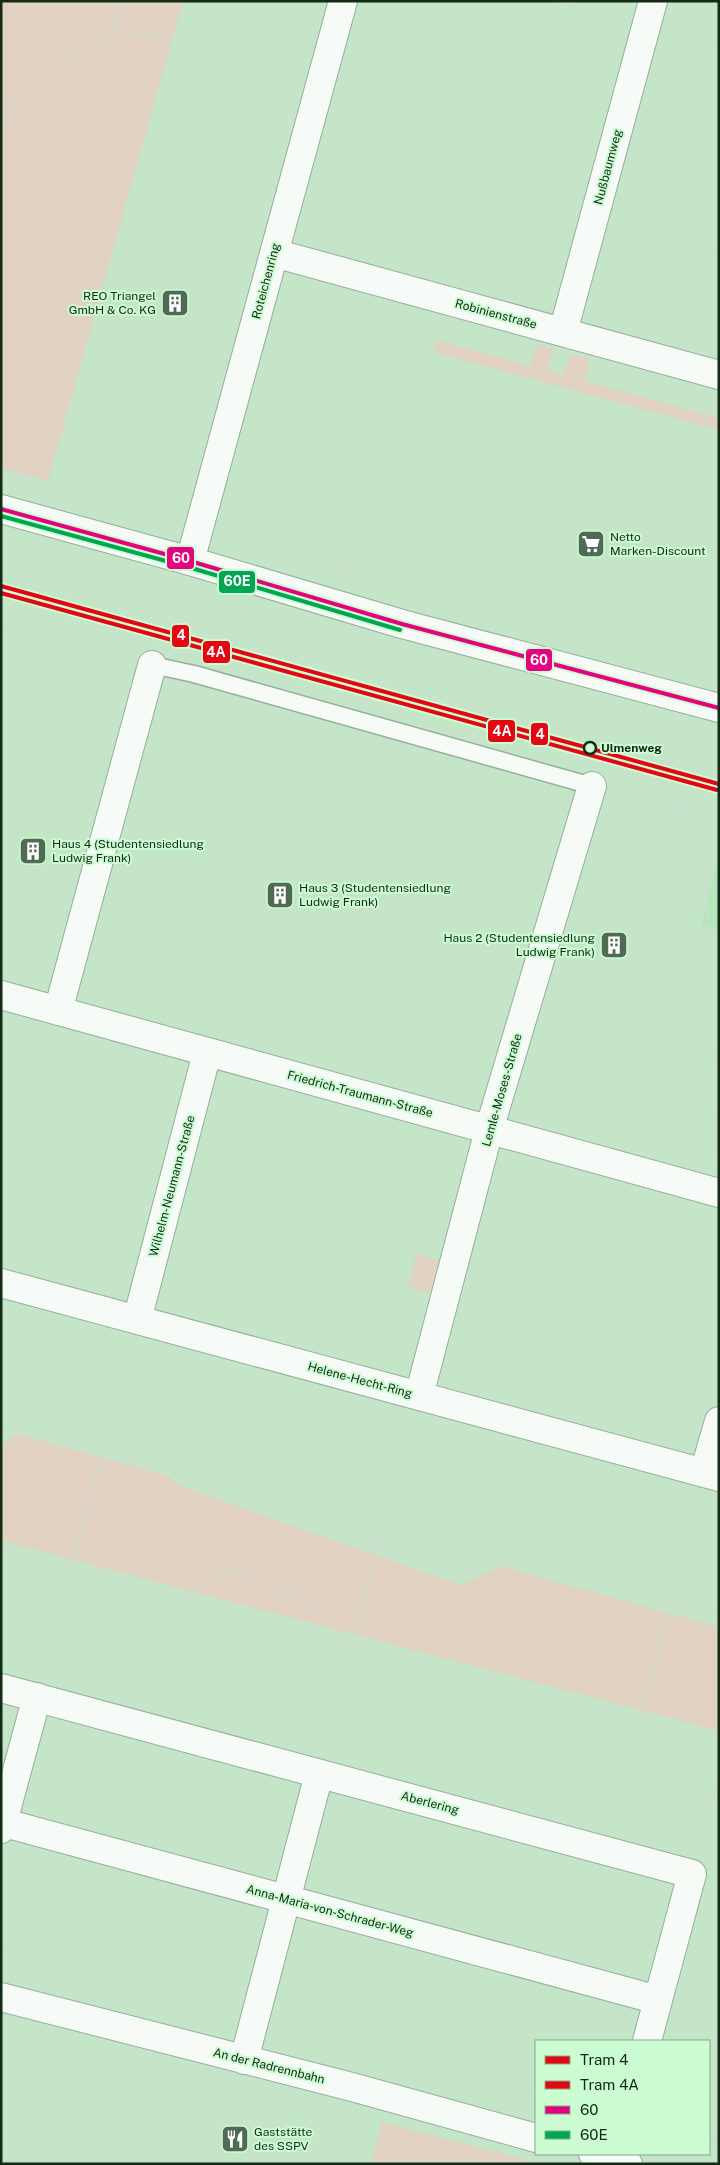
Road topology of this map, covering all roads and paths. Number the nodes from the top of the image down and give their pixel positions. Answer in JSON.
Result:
{"nodes":[{"id":1,"x":117,"y":1,"type":"edge"},
{"id":2,"x":343,"y":1,"type":"edge"},
{"id":3,"x":653,"y":1,"type":"edge"},
{"id":4,"x":113,"y":30,"type":"junction"},
{"id":5,"x":321,"y":82,"type":"junction"},
{"id":6,"x":1,"y":120,"type":"edge"},
{"id":7,"x":417,"y":189,"type":"dead end"},
{"id":8,"x":592,"y":229,"type":"junction"},
{"id":9,"x":274,"y":252,"type":"junction"},
{"id":10,"x":719,"y":255,"type":"edge"},
{"id":11,"x":563,"y":332,"type":"junction"},
{"id":12,"x":718,"y":375,"type":"edge"},
{"id":13,"x":378,"y":449,"type":"junction"},
{"id":14,"x":1,"y":469,"type":"edge"},
{"id":15,"x":458,"y":469,"type":"dead end"},
{"id":16,"x":708,"y":470,"type":"dead end"},
{"id":17,"x":43,"y":488,"type":"dead end"},
{"id":18,"x":4,"y":506,"type":"edge"},
{"id":19,"x":198,"y":528,"type":"junction"},
{"id":20,"x":190,"y":562,"type":"junction"},
{"id":21,"x":346,"y":564,"type":"junction"},
{"id":22,"x":333,"y":604,"type":"junction"},
{"id":23,"x":1,"y":624,"type":"edge"},
{"id":24,"x":308,"y":644,"type":"dead end"},
{"id":25,"x":318,"y":646,"type":"junction"},
{"id":26,"x":352,"y":656,"type":"dead end"},
{"id":27,"x":152,"y":665,"type":"junction"},
{"id":28,"x":719,"y":668,"type":"edge"},
{"id":29,"x":684,"y":698,"type":"junction"},
{"id":30,"x":307,"y":706,"type":"junction"},
{"id":31,"x":719,"y":708,"type":"edge"},
{"id":32,"x":625,"y":730,"type":"dead end"},
{"id":33,"x":677,"y":737,"type":"junction"},
{"id":34,"x":484,"y":755,"type":"junction"},
{"id":35,"x":601,"y":777,"type":"junction"},
{"id":36,"x":645,"y":777,"type":"junction"},
{"id":37,"x":693,"y":818,"type":"junction"},
{"id":38,"x":335,"y":902,"type":"dead end"},
{"id":39,"x":1,"y":995,"type":"edge"},
{"id":40,"x":58,"y":1011,"type":"junction"},
{"id":41,"x":207,"y":1053,"type":"junction"},
{"id":42,"x":719,"y":1066,"type":"edge"},
{"id":43,"x":719,"y":1104,"type":"edge"},
{"id":44,"x":489,"y":1130,"type":"junction"},
{"id":45,"x":718,"y":1192,"type":"edge"},
{"id":46,"x":1,"y":1283,"type":"edge"},
{"id":47,"x":137,"y":1320,"type":"junction"},
{"id":48,"x":419,"y":1396,"type":"junction"},
{"id":49,"x":719,"y":1421,"type":"edge"},
{"id":50,"x":1,"y":1431,"type":"edge"},
{"id":51,"x":102,"y":1451,"type":"junction"},
{"id":52,"x":711,"y":1475,"type":"edge"},
{"id":53,"x":1,"y":1549,"type":"edge"},
{"id":54,"x":377,"y":1549,"type":"junction"},
{"id":55,"x":71,"y":1567,"type":"junction"},
{"id":56,"x":188,"y":1598,"type":"junction"},
{"id":57,"x":668,"y":1604,"type":"junction"},
{"id":58,"x":719,"y":1616,"type":"edge"},
{"id":59,"x":318,"y":1633,"type":"junction"},
{"id":60,"x":354,"y":1643,"type":"junction"},
{"id":61,"x":1,"y":1688,"type":"edge"},
{"id":62,"x":36,"y":1697,"type":"junction"},
{"id":63,"x":642,"y":1719,"type":"junction"},
{"id":64,"x":719,"y":1740,"type":"edge"},
{"id":65,"x":319,"y":1774,"type":"junction"},
{"id":66,"x":719,"y":1776,"type":"edge"},
{"id":67,"x":2,"y":1825,"type":"edge"},
{"id":68,"x":692,"y":1874,"type":"junction"},
{"id":69,"x":285,"y":1900,"type":"junction"},
{"id":70,"x":1,"y":1997,"type":"edge"},
{"id":71,"x":658,"y":2000,"type":"junction"},
{"id":72,"x":647,"y":2040,"type":"edge"},
{"id":73,"x":244,"y":2060,"type":"junction"},
{"id":74,"x":535,"y":2138,"type":"edge"}],
"edges":[{"from":1,"to":4,"type":"path"},
{"from":2,"to":5,"type":"street","name":"Roteichenring"},
{"from":3,"to":8,"type":"street","name":"Nußbaumweg"},
{"from":4,"to":5,"type":"path"},
{"from":4,"to":6,"type":"path"},
{"from":5,"to":9,"type":"street","name":"Roteichenring"},
{"from":7,"to":8,"type":"path"},
{"from":8,"to":10,"type":"path"},
{"from":8,"to":11,"type":"street","name":"Nußbaumweg"},
{"from":9,"to":11,"type":"street","name":"Robinienstraße"},
{"from":9,"to":13,"type":"path"},
{"from":9,"to":19,"type":"street","name":"Roteichenring"},
{"from":11,"to":12,"type":"street","name":"Robinienstraße"},
{"from":12,"to":16,"type":"path"},
{"from":13,"to":15,"type":"path"},
{"from":13,"to":21,"type":"path"},
{"from":14,"to":17,"type":"path"},
{"from":18,"to":20,"type":"street"},
{"from":19,"to":20,"type":"street","name":"Roteichenring"},
{"from":19,"to":21,"type":"path"},
{"from":20,"to":22,"type":"street"},
{"from":21,"to":22,"type":"path"},
{"from":21,"to":28,"type":"path"},
{"from":22,"to":25,"type":"path"},
{"from":22,"to":29,"type":"street"},
{"from":23,"to":27,"type":"path"},
{"from":24,"to":25,"type":"path"},
{"from":25,"to":26,"type":"path"},
{"from":25,"to":30,"type":"path"},
{"from":27,"to":30,"type":"lane"},
{"from":27,"to":40,"type":"street"},
{"from":29,"to":31,"type":"street"},
{"from":29,"to":33,"type":"path"},
{"from":30,"to":34,"type":"lane"},
{"from":32,"to":33,"type":"path"},
{"from":33,"to":36,"type":"path"},
{"from":34,"to":35,"type":"lane"},
{"from":34,"to":38,"type":"path"},
{"from":35,"to":36,"type":"path"},
{"from":35,"to":37,"type":"path"},
{"from":35,"to":44,"type":"street","name":"Lemle-Moses-Straße"},
{"from":36,"to":37,"type":"path"},
{"from":37,"to":42,"type":"path"},
{"from":39,"to":40,"type":"street","name":"Friedrich-Traumann-Straße"},
{"from":40,"to":41,"type":"street","name":"Friedrich-Traumann-Straße"},
{"from":41,"to":44,"type":"street","name":"Friedrich-Traumann-Straße"},
{"from":41,"to":47,"type":"street","name":"Wilhelm-Neumann-Straße"},
{"from":43,"to":45,"type":"path"},
{"from":44,"to":45,"type":"street","name":"Friedrich-Traumann-Straße"},
{"from":44,"to":48,"type":"street","name":"Lemle-Moses-Straße"},
{"from":46,"to":47,"type":"street","name":"Helene-Hecht-Ring"},
{"from":47,"to":48,"type":"street","name":"Helene-Hecht-Ring"},
{"from":47,"to":51,"type":"path"},
{"from":48,"to":52,"type":"street","name":"Helene-Hecht-Ring"},
{"from":48,"to":54,"type":"path"},
{"from":49,"to":52,"type":"street"},
{"from":50,"to":51,"type":"path"},
{"from":51,"to":54,"type":"path"},
{"from":51,"to":55,"type":"path"},
{"from":52,"to":57,"type":"path"},
{"from":53,"to":55,"type":"path"},
{"from":54,"to":57,"type":"path"},
{"from":54,"to":60,"type":"path"},
{"from":55,"to":56,"type":"path"},
{"from":55,"to":62,"type":"path"},
{"from":56,"to":59,"type":"path"},
{"from":56,"to":59,"type":"path"},
{"from":57,"to":58,"type":"path"},
{"from":57,"to":63,"type":"path"},
{"from":59,"to":60,"type":"path"},
{"from":60,"to":63,"type":"path"},
{"from":60,"to":65,"type":"path"},
{"from":61,"to":62,"type":"street","name":"Aberlering"},
{"from":62,"to":65,"type":"street","name":"Aberlering"},
{"from":62,"to":67,"type":"street"},
{"from":63,"to":64,"type":"path"},
{"from":65,"to":68,"type":"street","name":"Aberlering"},
{"from":65,"to":69,"type":"street"},
{"from":66,"to":68,"type":"path"},
{"from":67,"to":69,"type":"street","name":"Anna-Maria-von-Schrader-Weg"},
{"from":68,"to":71,"type":"street"},
{"from":69,"to":71,"type":"street","name":"Anna-Maria-von-Schrader-Weg"},
{"from":69,"to":73,"type":"street"},
{"from":70,"to":73,"type":"street","name":"An der Radrennbahn"},
{"from":71,"to":72,"type":"street"},
{"from":73,"to":74,"type":"street","name":"An der Radrennbahn"}]}
